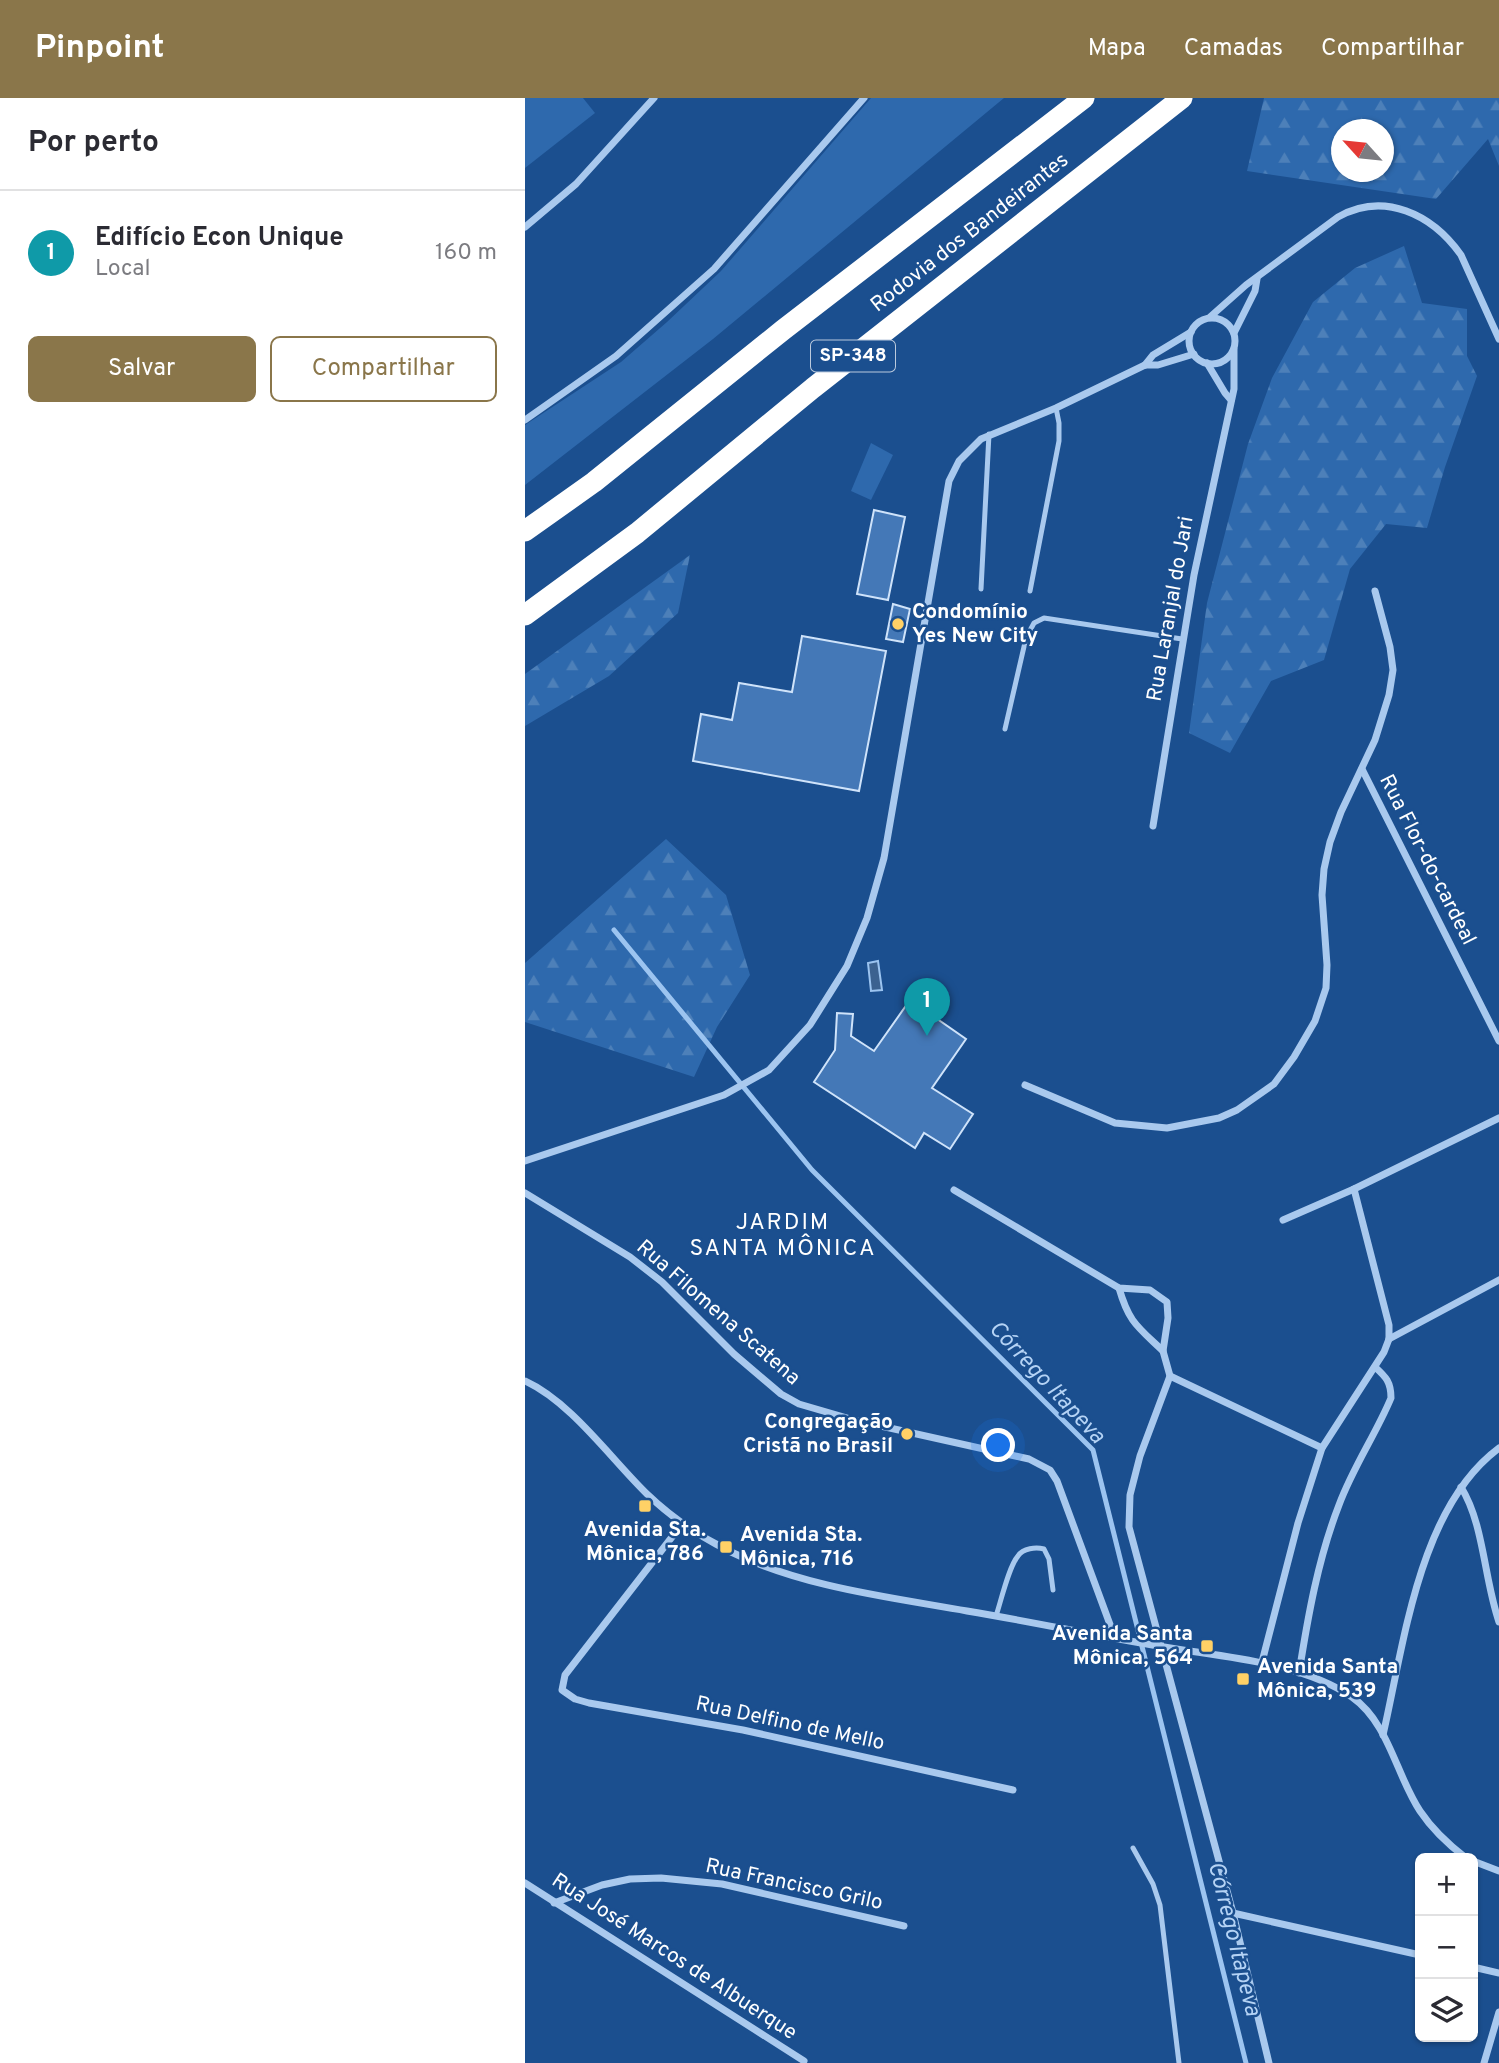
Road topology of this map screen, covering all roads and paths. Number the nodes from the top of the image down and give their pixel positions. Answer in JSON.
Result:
{"nodes":[{"id":1,"x":654,"y":98,"type":"edge"},
{"id":2,"x":864,"y":98,"type":"edge"},
{"id":3,"x":1084,"y":98,"type":"edge"},
{"id":4,"x":1182,"y":98,"type":"edge"},
{"id":5,"x":525,"y":227,"type":"edge"},
{"id":6,"x":1257,"y":279,"type":"junction"},
{"id":7,"x":1210,"y":317,"type":"junction"},
{"id":8,"x":1191,"y":332,"type":"junction"},
{"id":9,"x":1234,"y":333,"type":"junction"},
{"id":10,"x":1499,"y":339,"type":"edge"},
{"id":11,"x":1234,"y":349,"type":"junction"},
{"id":12,"x":1194,"y":354,"type":"junction"},
{"id":13,"x":1207,"y":363,"type":"junction"},
{"id":14,"x":1145,"y":365,"type":"junction"},
{"id":15,"x":1231,"y":400,"type":"junction"},
{"id":16,"x":1056,"y":408,"type":"junction"},
{"id":17,"x":525,"y":420,"type":"edge"},
{"id":18,"x":989,"y":434,"type":"junction"},
{"id":19,"x":525,"y":531,"type":"edge"},
{"id":20,"x":981,"y":589,"type":"dead end"},
{"id":21,"x":1030,"y":591,"type":"dead end"},
{"id":22,"x":1375,"y":591,"type":"dead end"},
{"id":23,"x":525,"y":615,"type":"edge"},
{"id":24,"x":1182,"y":639,"type":"junction"},
{"id":25,"x":1005,"y":729,"type":"dead end"},
{"id":26,"x":1362,"y":769,"type":"junction"},
{"id":27,"x":1153,"y":826,"type":"dead end"},
{"id":28,"x":1499,"y":1041,"type":"edge"},
{"id":29,"x":1025,"y":1085,"type":"dead end"},
{"id":30,"x":1499,"y":1118,"type":"edge"},
{"id":31,"x":525,"y":1160,"type":"edge"},
{"id":32,"x":1354,"y":1189,"type":"junction"},
{"id":33,"x":954,"y":1190,"type":"dead end"},
{"id":34,"x":525,"y":1193,"type":"edge"},
{"id":35,"x":1283,"y":1220,"type":"dead end"},
{"id":36,"x":1499,"y":1280,"type":"edge"},
{"id":37,"x":1119,"y":1288,"type":"junction"},
{"id":38,"x":1389,"y":1339,"type":"junction"},
{"id":39,"x":1163,"y":1351,"type":"junction"},
{"id":40,"x":1375,"y":1367,"type":"junction"},
{"id":41,"x":1170,"y":1376,"type":"junction"},
{"id":42,"x":525,"y":1381,"type":"edge"},
{"id":43,"x":1322,"y":1448,"type":"junction"},
{"id":44,"x":1499,"y":1448,"type":"edge"},
{"id":45,"x":1491,"y":1454,"type":"junction"},
{"id":46,"x":1499,"y":1458,"type":"edge"},
{"id":47,"x":1461,"y":1487,"type":"junction"},
{"id":48,"x":682,"y":1524,"type":"junction"},
{"id":49,"x":1053,"y":1590,"type":"dead end"},
{"id":50,"x":996,"y":1616,"type":"junction"},
{"id":51,"x":1499,"y":1622,"type":"edge"},
{"id":52,"x":1115,"y":1638,"type":"junction"},
{"id":53,"x":1162,"y":1646,"type":"junction"},
{"id":54,"x":1262,"y":1662,"type":"junction"},
{"id":55,"x":1299,"y":1673,"type":"junction"},
{"id":56,"x":1383,"y":1735,"type":"junction"},
{"id":57,"x":1013,"y":1790,"type":"dead end"},
{"id":58,"x":1133,"y":1848,"type":"dead end"},
{"id":59,"x":1459,"y":1853,"type":"edge"},
{"id":60,"x":1478,"y":1863,"type":"edge"},
{"id":61,"x":1499,"y":1871,"type":"edge"},
{"id":62,"x":525,"y":1882,"type":"edge"},
{"id":63,"x":554,"y":1903,"type":"junction"},
{"id":64,"x":1233,"y":1913,"type":"junction"},
{"id":65,"x":904,"y":1926,"type":"dead end"},
{"id":66,"x":1415,"y":1954,"type":"edge"},
{"id":67,"x":1478,"y":1968,"type":"edge"},
{"id":68,"x":1499,"y":1973,"type":"edge"},
{"id":69,"x":1499,"y":2012,"type":"edge"},
{"id":70,"x":804,"y":2061,"type":"dead end"},
{"id":71,"x":1179,"y":2063,"type":"edge"},
{"id":72,"x":1269,"y":2063,"type":"edge"},
{"id":73,"x":1484,"y":2063,"type":"edge"}],
"edges":[{"from":1,"to":5,"type":"street"},
{"from":2,"to":17,"type":"street"},
{"from":3,"to":19,"type":"highway","name":"Rodovia dos Bandeirantes","number":"SP-348"},
{"from":4,"to":23,"type":"highway","name":"Rodovia dos Bandeirantes","number":"SP-348"},
{"from":6,"to":7,"type":"street"},
{"from":6,"to":9,"type":"street"},
{"from":6,"to":10,"type":"street"},
{"from":7,"to":8,"type":"street"},
{"from":7,"to":9,"type":"street"},
{"from":8,"to":12,"type":"street"},
{"from":8,"to":14,"type":"street"},
{"from":9,"to":11,"type":"street"},
{"from":11,"to":13,"type":"street"},
{"from":11,"to":15,"type":"street","name":"Rua Laranjal do Jari"},
{"from":12,"to":13,"type":"street"},
{"from":12,"to":14,"type":"street"},
{"from":13,"to":15,"type":"street"},
{"from":14,"to":16,"type":"street"},
{"from":15,"to":24,"type":"street","name":"Rua Laranjal do Jari"},
{"from":16,"to":18,"type":"street"},
{"from":16,"to":21,"type":"lane"},
{"from":18,"to":20,"type":"lane"},
{"from":18,"to":31,"type":"street"},
{"from":22,"to":26,"type":"street"},
{"from":24,"to":25,"type":"lane"},
{"from":24,"to":27,"type":"street","name":"Rua Laranjal do Jari"},
{"from":26,"to":28,"type":"street","name":"Rua Flor-do-cardeal"},
{"from":26,"to":29,"type":"street"},
{"from":30,"to":32,"type":"street"},
{"from":32,"to":35,"type":"street"},
{"from":32,"to":38,"type":"street"},
{"from":33,"to":37,"type":"street"},
{"from":34,"to":52,"type":"street","name":"Rua Filomena Scatena"},
{"from":36,"to":38,"type":"street"},
{"from":37,"to":39,"type":"street"},
{"from":37,"to":39,"type":"street"},
{"from":38,"to":40,"type":"street"},
{"from":39,"to":41,"type":"street"},
{"from":40,"to":43,"type":"street"},
{"from":40,"to":55,"type":"street"},
{"from":41,"to":43,"type":"street"},
{"from":41,"to":53,"type":"street"},
{"from":42,"to":48,"type":"street"},
{"from":43,"to":54,"type":"street"},
{"from":44,"to":45,"type":"street"},
{"from":45,"to":46,"type":"lane"},
{"from":45,"to":47,"type":"street"},
{"from":47,"to":51,"type":"street"},
{"from":47,"to":56,"type":"street"},
{"from":48,"to":50,"type":"street"},
{"from":48,"to":57,"type":"street","name":"Rua Delfino de Mello"},
{"from":49,"to":50,"type":"lane"},
{"from":50,"to":52,"type":"street"},
{"from":52,"to":53,"type":"street"},
{"from":53,"to":54,"type":"street"},
{"from":53,"to":64,"type":"street"},
{"from":54,"to":55,"type":"street"},
{"from":55,"to":56,"type":"street"},
{"from":56,"to":59,"type":"street"},
{"from":58,"to":71,"type":"lane"},
{"from":60,"to":61,"type":"street"},
{"from":62,"to":63,"type":"street","name":"Rua José Marcos de Albuerque"},
{"from":63,"to":65,"type":"street","name":"Rua Francisco Grilo"},
{"from":63,"to":70,"type":"street","name":"Rua José Marcos de Albuerque"},
{"from":64,"to":66,"type":"street"},
{"from":64,"to":72,"type":"street"},
{"from":67,"to":68,"type":"street"},
{"from":69,"to":73,"type":"street"}]}
